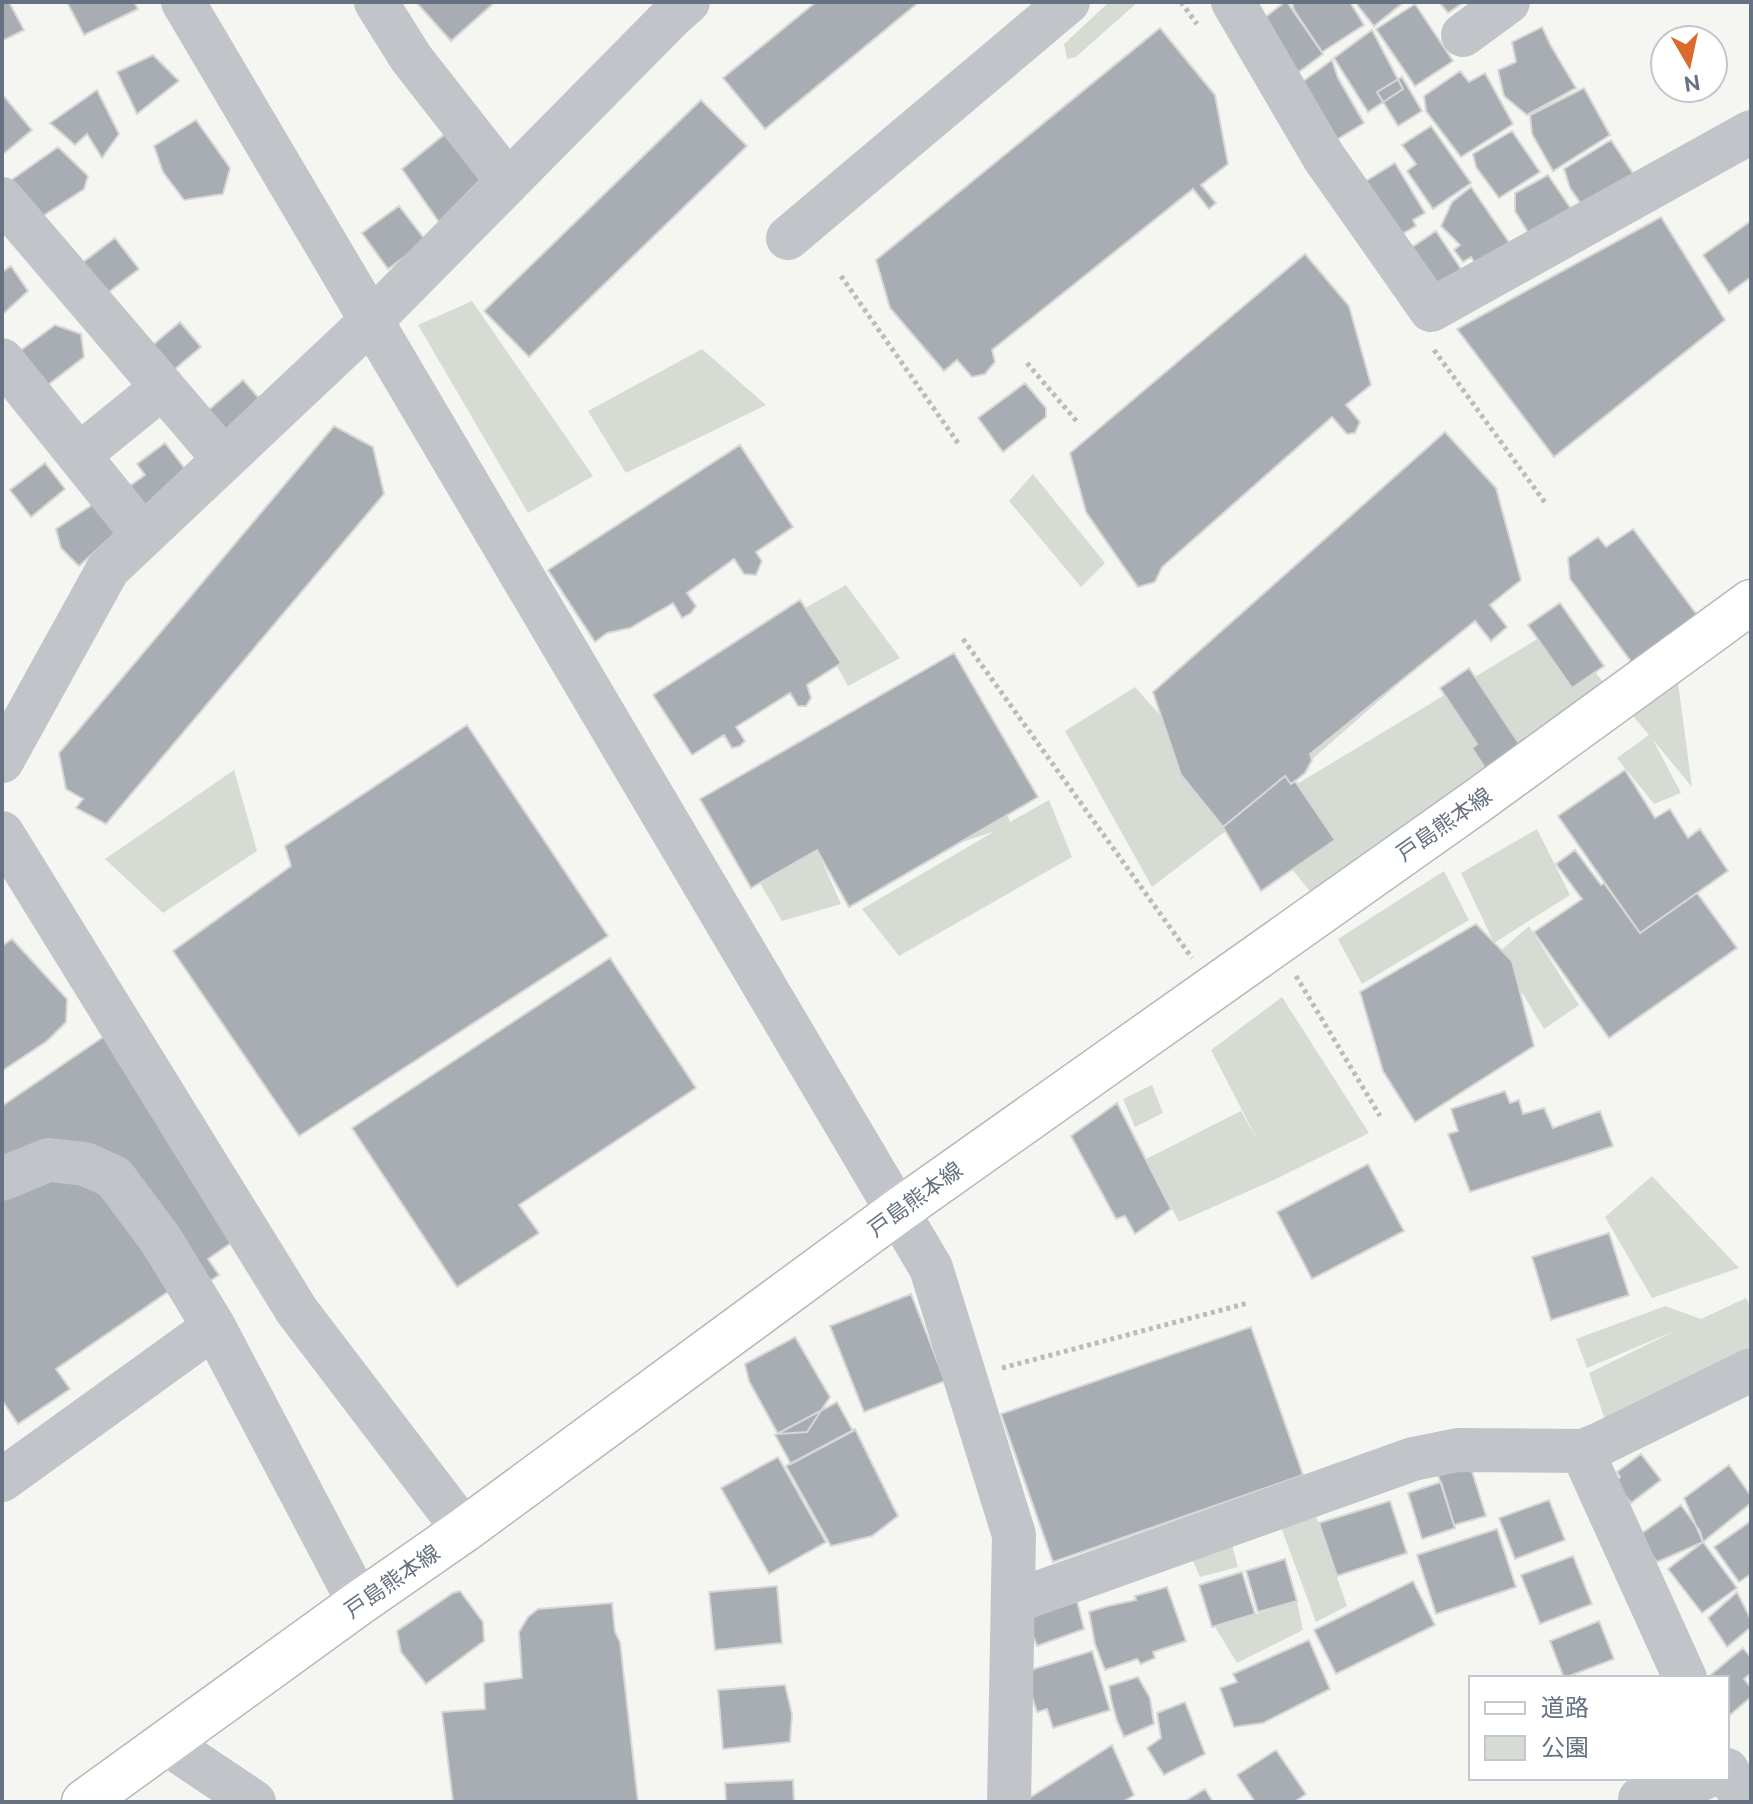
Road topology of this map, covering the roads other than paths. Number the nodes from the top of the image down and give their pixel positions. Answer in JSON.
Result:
{"nodes":[{"id":1,"x":183,"y":2,"type":"edge"},
{"id":2,"x":376,"y":2,"type":"edge"},
{"id":3,"x":688,"y":2,"type":"edge"},
{"id":4,"x":1068,"y":2,"type":"edge"},
{"id":5,"x":1233,"y":2,"type":"edge"},
{"id":6,"x":1508,"y":2,"type":"edge"},
{"id":7,"x":1463,"y":35,"type":"dead end"},
{"id":8,"x":1751,"y":132,"type":"edge"},
{"id":9,"x":508,"y":182,"type":"junction"},
{"id":10,"x":2,"y":199,"type":"edge"},
{"id":11,"x":788,"y":238,"type":"dead end"},
{"id":12,"x":372,"y":320,"type":"junction"},
{"id":13,"x":2,"y":360,"type":"edge"},
{"id":14,"x":163,"y":387,"type":"junction"},
{"id":15,"x":79,"y":455,"type":"junction"},
{"id":16,"x":224,"y":459,"type":"junction"},
{"id":17,"x":143,"y":535,"type":"junction"},
{"id":18,"x":1751,"y":602,"type":"edge"},
{"id":19,"x":2,"y":761,"type":"edge"},
{"id":20,"x":2,"y":833,"type":"edge"},
{"id":21,"x":2,"y":1179,"type":"edge"},
{"id":22,"x":898,"y":1211,"type":"junction"},
{"id":23,"x":214,"y":1327,"type":"junction"},
{"id":24,"x":1751,"y":1370,"type":"edge"},
{"id":25,"x":1582,"y":1451,"type":"junction"},
{"id":26,"x":2,"y":1480,"type":"edge"},
{"id":27,"x":464,"y":1530,"type":"junction"},
{"id":28,"x":1013,"y":1602,"type":"junction"},
{"id":29,"x":359,"y":1603,"type":"junction"},
{"id":30,"x":1684,"y":1676,"type":"edge"},
{"id":31,"x":166,"y":1743,"type":"junction"},
{"id":32,"x":1751,"y":1760,"type":"edge"},
{"id":33,"x":1729,"y":1769,"type":"edge"},
{"id":34,"x":1729,"y":1774,"type":"edge"},
{"id":35,"x":1698,"y":1780,"type":"edge"},
{"id":36,"x":1638,"y":1801,"type":"edge"},
{"id":37,"x":84,"y":1802,"type":"edge"},
{"id":38,"x":254,"y":1802,"type":"edge"},
{"id":39,"x":1009,"y":1802,"type":"edge"},
{"id":40,"x":1744,"y":1802,"type":"edge"}],
"edges":[{"from":1,"to":12,"type":"street"},
{"from":2,"to":9,"type":"street"},
{"from":3,"to":9,"type":"street"},
{"from":4,"to":11,"type":"street"},
{"from":5,"to":8,"type":"street"},
{"from":6,"to":7,"type":"street"},
{"from":9,"to":12,"type":"street"},
{"from":10,"to":14,"type":"street"},
{"from":12,"to":16,"type":"street"},
{"from":12,"to":22,"type":"street"},
{"from":13,"to":15,"type":"street"},
{"from":14,"to":15,"type":"street"},
{"from":14,"to":16,"type":"street"},
{"from":15,"to":17,"type":"street"},
{"from":16,"to":17,"type":"street"},
{"from":17,"to":19,"type":"street"},
{"from":18,"to":22,"type":"main road","name":"戸島熊本線"},
{"from":20,"to":27,"type":"street"},
{"from":21,"to":23,"type":"street"},
{"from":22,"to":27,"type":"main road","name":"戸島熊本線"},
{"from":22,"to":28,"type":"street"},
{"from":23,"to":26,"type":"street"},
{"from":23,"to":29,"type":"street"},
{"from":24,"to":25,"type":"street"},
{"from":25,"to":28,"type":"street"},
{"from":25,"to":30,"type":"street"},
{"from":27,"to":29,"type":"main road","name":"戸島熊本線"},
{"from":28,"to":39,"type":"street"},
{"from":29,"to":31,"type":"main road","name":"戸島熊本線"},
{"from":31,"to":37,"type":"main road","name":"戸島熊本線"},
{"from":31,"to":38,"type":"street"},
{"from":32,"to":33,"type":"street"},
{"from":34,"to":40,"type":"street"},
{"from":35,"to":36,"type":"street"}]}
